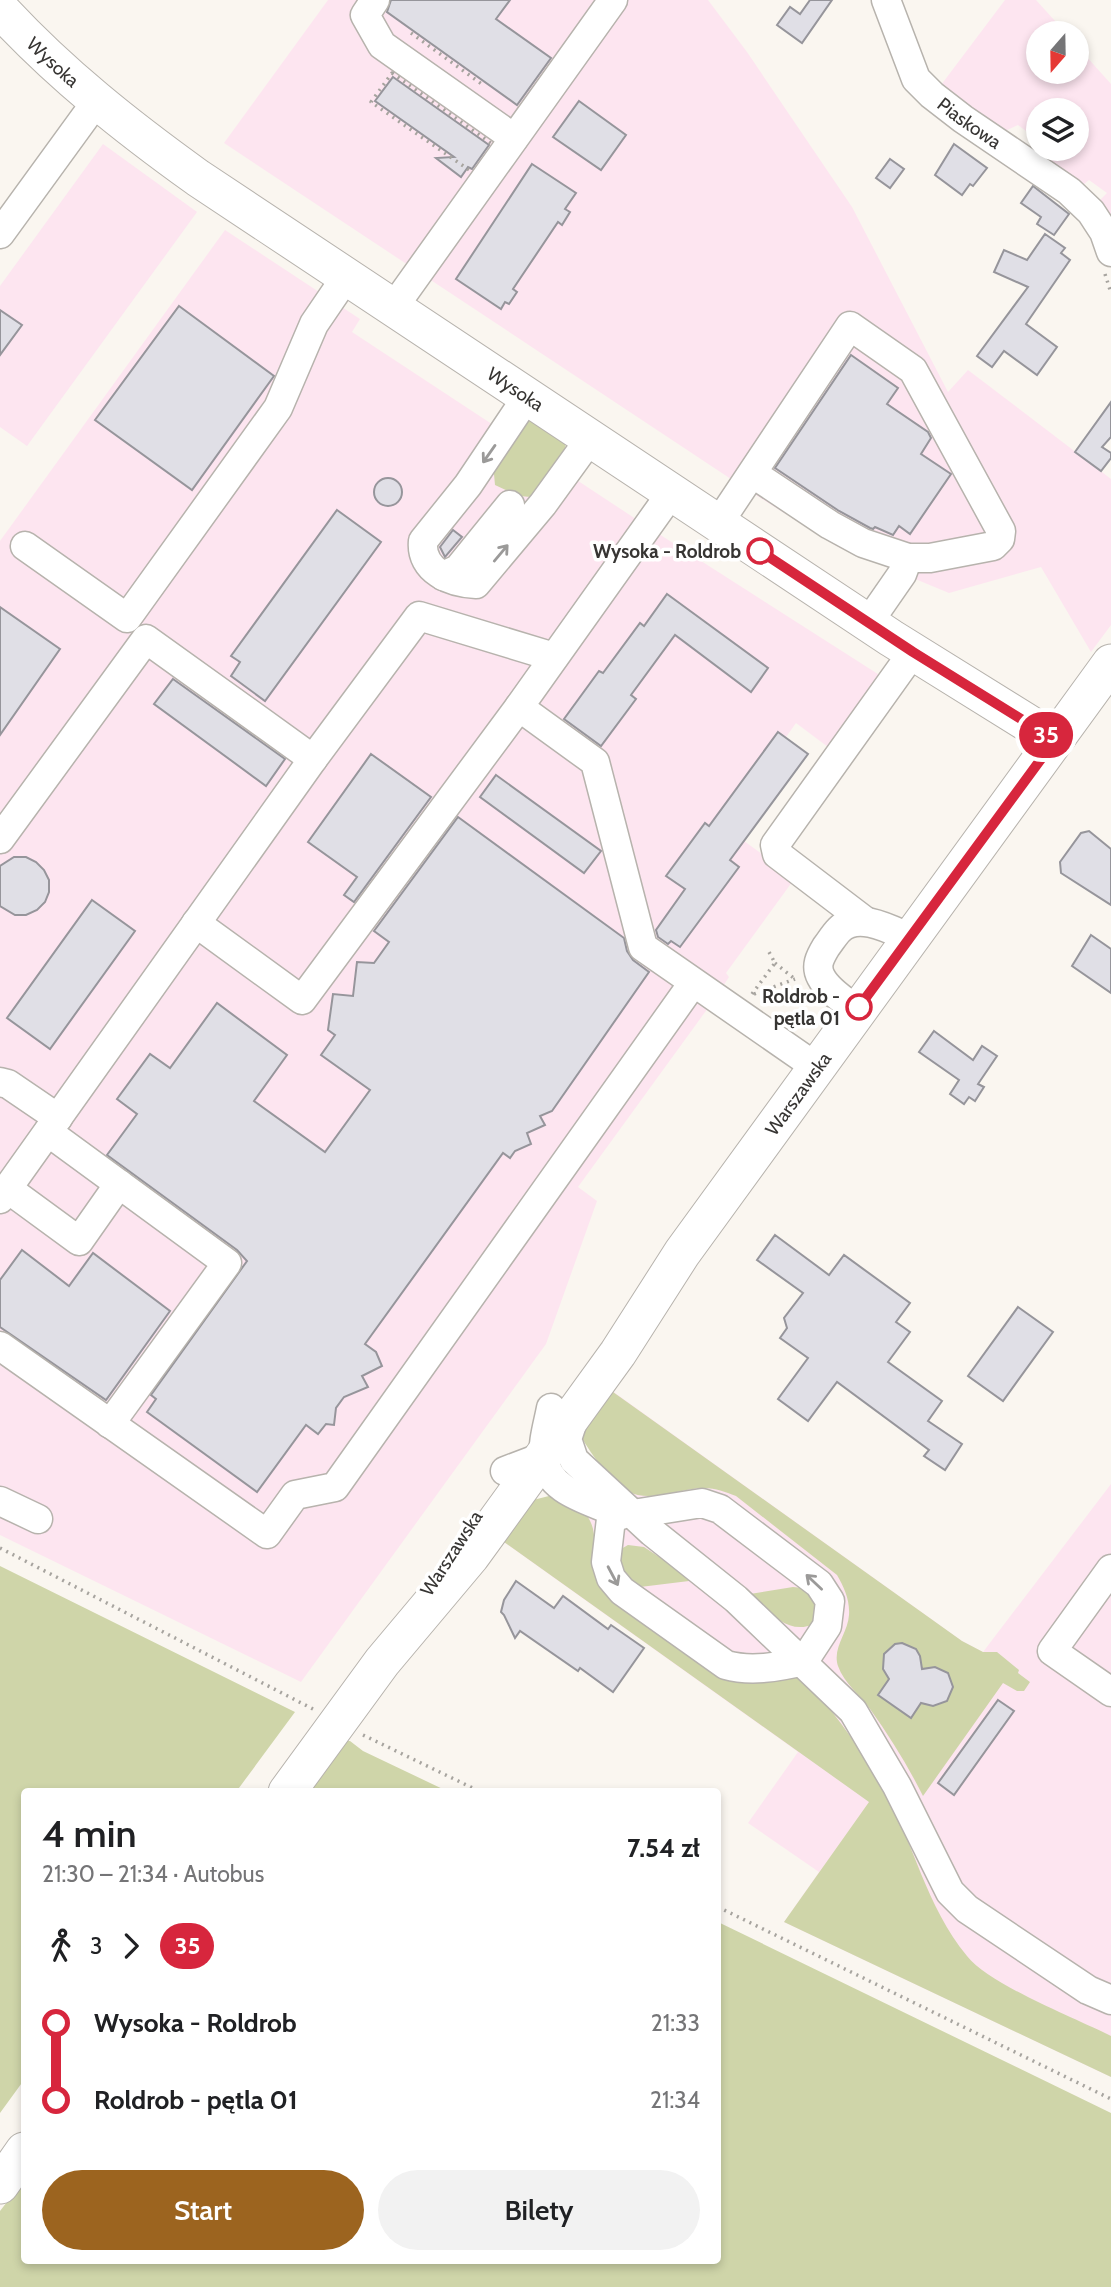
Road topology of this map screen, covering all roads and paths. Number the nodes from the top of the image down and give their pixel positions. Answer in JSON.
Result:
{"nodes":[{"id":1,"x":375,"y":0,"type":"edge"},
{"id":2,"x":613,"y":0,"type":"edge"},
{"id":3,"x":886,"y":0,"type":"edge"},
{"id":4,"x":0,"y":9,"type":"edge"},
{"id":5,"x":411,"y":33,"type":"dead end"},
{"id":6,"x":392,"y":73,"type":"joint"},
{"id":7,"x":487,"y":88,"type":"dead end"},
{"id":8,"x":96,"y":102,"type":"junction"},
{"id":9,"x":514,"y":138,"type":"junction"},
{"id":10,"x":0,"y":234,"type":"edge"},
{"id":11,"x":1111,"y":252,"type":"edge"},
{"id":12,"x":346,"y":277,"type":"junction"},
{"id":13,"x":393,"y":308,"type":"junction"},
{"id":14,"x":527,"y":397,"type":"junction"},
{"id":15,"x":590,"y":439,"type":"junction"},
{"id":16,"x":752,"y":472,"type":"junction"},
{"id":17,"x":468,"y":485,"type":"junction"},
{"id":18,"x":672,"y":492,"type":"junction"},
{"id":19,"x":543,"y":504,"type":"junction"},
{"id":20,"x":510,"y":505,"type":"junction"},
{"id":21,"x":719,"y":524,"type":"junction"},
{"id":22,"x":25,"y":545,"type":"dead end"},
{"id":23,"x":908,"y":558,"type":"junction"},
{"id":24,"x":443,"y":576,"type":"junction"},
{"id":25,"x":868,"y":623,"type":"junction"},
{"id":26,"x":913,"y":652,"type":"junction"},
{"id":27,"x":554,"y":657,"type":"junction"},
{"id":28,"x":1111,"y":663,"type":"edge"},
{"id":29,"x":519,"y":707,"type":"junction"},
{"id":30,"x":1055,"y":740,"type":"junction"},
{"id":31,"x":313,"y":759,"type":"junction"},
{"id":32,"x":0,"y":839,"type":"edge"},
{"id":33,"x":865,"y":921,"type":"junction"},
{"id":34,"x":196,"y":923,"type":"junction"},
{"id":35,"x":909,"y":938,"type":"junction"},
{"id":36,"x":769,"y":952,"type":"dead end"},
{"id":37,"x":775,"y":963,"type":"junction"},
{"id":38,"x":795,"y":979,"type":"junction"},
{"id":39,"x":693,"y":983,"type":"junction"},
{"id":40,"x":803,"y":986,"type":"dead end"},
{"id":41,"x":745,"y":1004,"type":"junction"},
{"id":42,"x":857,"y":1010,"type":"junction"},
{"id":43,"x":816,"y":1068,"type":"junction"},
{"id":44,"x":0,"y":1082,"type":"edge"},
{"id":45,"x":53,"y":1125,"type":"junction"},
{"id":46,"x":119,"y":1184,"type":"junction"},
{"id":47,"x":4,"y":1194,"type":"edge"},
{"id":48,"x":0,"y":1346,"type":"edge"},
{"id":49,"x":564,"y":1409,"type":"junction"},
{"id":50,"x":110,"y":1424,"type":"junction"},
{"id":51,"x":558,"y":1466,"type":"junction"},
{"id":52,"x":510,"y":1483,"type":"junction"},
{"id":53,"x":0,"y":1501,"type":"edge"},
{"id":54,"x":38,"y":1519,"type":"dead end"},
{"id":55,"x":632,"y":1519,"type":"junction"},
{"id":56,"x":0,"y":1548,"type":"edge"},
{"id":57,"x":1111,"y":1569,"type":"edge"},
{"id":58,"x":804,"y":1661,"type":"junction"},
{"id":59,"x":1111,"y":1692,"type":"edge"},
{"id":60,"x":338,"y":1722,"type":"junction"},
{"id":61,"x":290,"y":1788,"type":"edge"},
{"id":62,"x":473,"y":1788,"type":"edge"},
{"id":63,"x":721,"y":1908,"type":"edge"},
{"id":64,"x":1103,"y":1995,"type":"edge"},
{"id":65,"x":1111,"y":2099,"type":"edge"},
{"id":66,"x":21,"y":2155,"type":"edge"},
{"id":67,"x":0,"y":2185,"type":"edge"}],
"edges":[{"from":1,"to":9,"type":"street"},
{"from":2,"to":9,"type":"street"},
{"from":3,"to":11,"type":"street","name":"Piaskowa"},
{"from":4,"to":8,"type":"main road","name":"Wysoka"},
{"from":5,"to":7,"type":"path"},
{"from":6,"to":6,"type":"path"},
{"from":8,"to":10,"type":"street"},
{"from":8,"to":12,"type":"main road","name":"Wysoka"},
{"from":9,"to":13,"type":"street"},
{"from":12,"to":13,"type":"main road","name":"Wysoka"},
{"from":12,"to":22,"type":"street"},
{"from":13,"to":14,"type":"main road","name":"Wysoka"},
{"from":14,"to":15,"type":"main road","name":"Wysoka"},
{"from":14,"to":17,"type":"street","one_way":true},
{"from":15,"to":18,"type":"main road","name":"Wysoka"},
{"from":15,"to":19,"type":"street"},
{"from":16,"to":21,"type":"street"},
{"from":16,"to":23,"type":"street"},
{"from":16,"to":23,"type":"street"},
{"from":17,"to":20,"type":"street"},
{"from":17,"to":24,"type":"street"},
{"from":18,"to":21,"type":"main road","name":"Wysoka"},
{"from":18,"to":27,"type":"street"},
{"from":19,"to":20,"type":"street"},
{"from":24,"to":19,"type":"street","one_way":true},
{"from":20,"to":24,"type":"street"},
{"from":21,"to":25,"type":"main road","name":"Wysoka"},
{"from":23,"to":25,"type":"street"},
{"from":25,"to":26,"type":"main road","name":"Wysoka"},
{"from":26,"to":30,"type":"main road","name":"Wysoka"},
{"from":26,"to":33,"type":"street"},
{"from":27,"to":29,"type":"street"},
{"from":27,"to":31,"type":"street"},
{"from":28,"to":30,"type":"main road","name":"Warszawska"},
{"from":29,"to":34,"type":"street"},
{"from":29,"to":39,"type":"street"},
{"from":30,"to":35,"type":"main road","name":"Warszawska"},
{"from":31,"to":32,"type":"street"},
{"from":31,"to":34,"type":"street"},
{"from":33,"to":35,"type":"street"},
{"from":33,"to":42,"type":"street"},
{"from":34,"to":45,"type":"street"},
{"from":35,"to":42,"type":"main road","name":"Warszawska"},
{"from":36,"to":37,"type":"path"},
{"from":37,"to":38,"type":"path"},
{"from":37,"to":41,"type":"path"},
{"from":38,"to":40,"type":"path"},
{"from":38,"to":41,"type":"path"},
{"from":39,"to":41,"type":"street"},
{"from":39,"to":50,"type":"street"},
{"from":41,"to":43,"type":"street"},
{"from":42,"to":43,"type":"main road","name":"Warszawska"},
{"from":43,"to":49,"type":"main road","name":"Warszawska"},
{"from":44,"to":45,"type":"street"},
{"from":45,"to":46,"type":"street"},
{"from":45,"to":47,"type":"street"},
{"from":46,"to":47,"type":"street"},
{"from":46,"to":50,"type":"street"},
{"from":48,"to":50,"type":"street"},
{"from":49,"to":51,"type":"main road","name":"Warszawska"},
{"from":49,"to":52,"type":"main road","name":"Warszawska"},
{"from":51,"to":52,"type":"main road","name":"Warszawska"},
{"from":51,"to":55,"type":"street"},
{"from":52,"to":60,"type":"main road","name":"Warszawska"},
{"from":53,"to":54,"type":"street"},
{"from":55,"to":58,"type":"street"},
{"from":55,"to":58,"type":"street","one_way":true},
{"from":58,"to":55,"type":"street","one_way":true},
{"from":56,"to":60,"type":"path"},
{"from":57,"to":59,"type":"street"},
{"from":58,"to":64,"type":"street"},
{"from":60,"to":61,"type":"main road","name":"Warszawska"},
{"from":60,"to":62,"type":"path"},
{"from":63,"to":65,"type":"path"},
{"from":66,"to":67,"type":"main road"}]}
